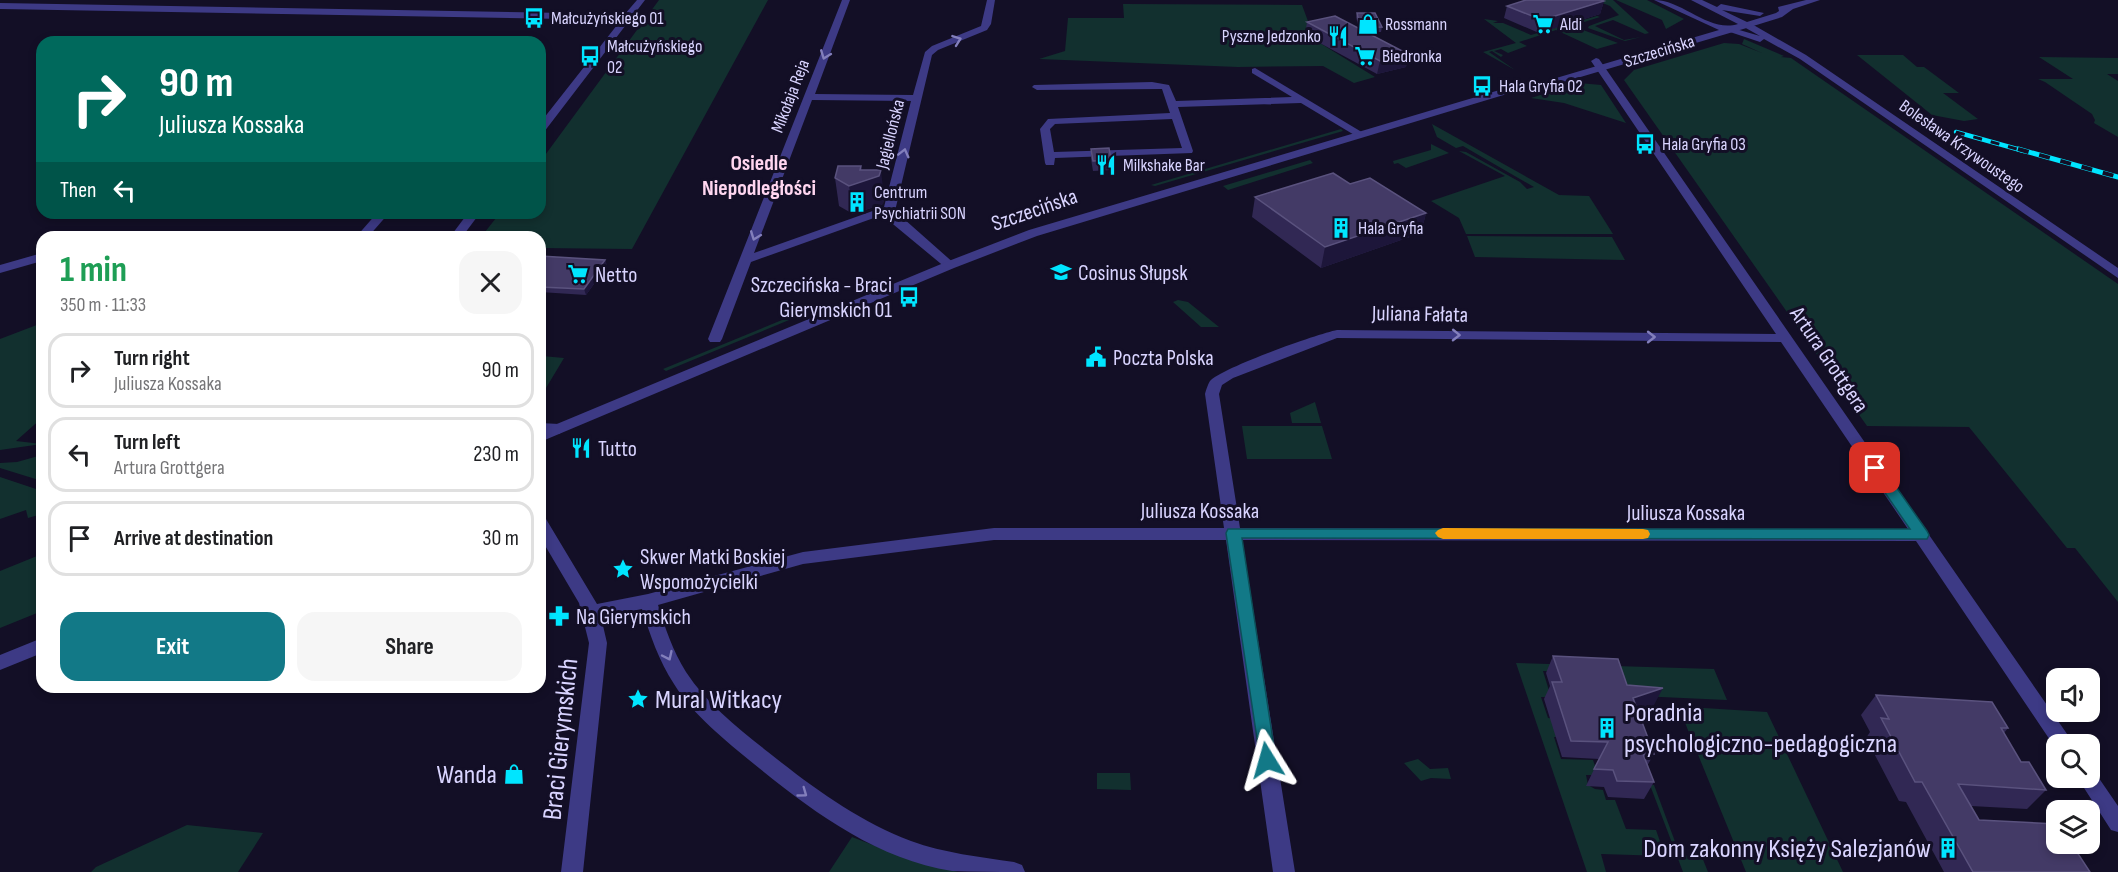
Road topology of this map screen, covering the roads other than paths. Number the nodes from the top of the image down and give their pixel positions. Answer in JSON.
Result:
{"nodes":[{"id":1,"x":641,"y":0,"type":"edge"},
{"id":2,"x":846,"y":0,"type":"edge"},
{"id":3,"x":991,"y":0,"type":"edge"},
{"id":4,"x":1658,"y":0,"type":"edge"},
{"id":5,"x":1695,"y":0,"type":"edge"},
{"id":6,"x":1816,"y":0,"type":"edge"},
{"id":7,"x":1706,"y":5,"type":"junction"},
{"id":8,"x":0,"y":6,"type":"edge"},
{"id":9,"x":1789,"y":8,"type":"junction"},
{"id":10,"x":1760,"y":13,"type":"junction"},
{"id":11,"x":628,"y":17,"type":"junction"},
{"id":12,"x":1735,"y":20,"type":"junction"},
{"id":13,"x":1747,"y":25,"type":"junction"},
{"id":14,"x":1713,"y":26,"type":"junction"},
{"id":15,"x":1729,"y":30,"type":"junction"},
{"id":16,"x":1786,"y":46,"type":"junction"},
{"id":17,"x":1599,"y":64,"type":"junction"},
{"id":18,"x":1255,"y":71,"type":"dead end"},
{"id":19,"x":1036,"y":87,"type":"dead end"},
{"id":20,"x":809,"y":98,"type":"junction"},
{"id":21,"x":918,"y":98,"type":"junction"},
{"id":22,"x":1303,"y":100,"type":"junction"},
{"id":23,"x":1172,"y":104,"type":"junction"},
{"id":24,"x":1176,"y":116,"type":"junction"},
{"id":25,"x":546,"y":121,"type":"edge"},
{"id":26,"x":1360,"y":134,"type":"junction"},
{"id":27,"x":889,"y":209,"type":"junction"},
{"id":28,"x":378,"y":219,"type":"edge"},
{"id":29,"x":367,"y":231,"type":"edge"},
{"id":30,"x":36,"y":259,"type":"edge"},
{"id":31,"x":746,"y":260,"type":"junction"},
{"id":32,"x":950,"y":265,"type":"junction"},
{"id":33,"x":0,"y":269,"type":"edge"},
{"id":34,"x":2118,"y":274,"type":"edge"},
{"id":35,"x":1787,"y":338,"type":"junction"},
{"id":36,"x":715,"y":339,"type":"dead end"},
{"id":37,"x":546,"y":428,"type":"edge"},
{"id":38,"x":559,"y":429,"type":"junction"},
{"id":39,"x":546,"y":434,"type":"edge"},
{"id":40,"x":546,"y":533,"type":"edge"},
{"id":41,"x":1233,"y":533,"type":"junction"},
{"id":42,"x":1921,"y":535,"type":"junction"},
{"id":43,"x":648,"y":601,"type":"junction"},
{"id":44,"x":592,"y":612,"type":"junction"},
{"id":45,"x":36,"y":648,"type":"edge"},
{"id":46,"x":0,"y":663,"type":"edge"},
{"id":47,"x":2057,"y":734,"type":"edge"},
{"id":48,"x":2094,"y":788,"type":"edge"},
{"id":49,"x":2118,"y":823,"type":"edge"},
{"id":50,"x":572,"y":872,"type":"edge"},
{"id":51,"x":1014,"y":872,"type":"edge"},
{"id":52,"x":1284,"y":872,"type":"edge"}],
"edges":[{"from":1,"to":11,"type":"street"},
{"from":2,"to":20,"type":"street","name":"Mikołaja Reja","one_way":true},
{"from":21,"to":3,"type":"street","name":"Jagiellońska","one_way":true},
{"from":4,"to":14,"type":"street","name":"Bolesława Krzywoustego"},
{"from":5,"to":7,"type":"street"},
{"from":6,"to":9,"type":"street","name":"Szczecińska"},
{"from":7,"to":10,"type":"street"},
{"from":7,"to":12,"type":"street","name":"Bolesława Krzywoustego"},
{"from":8,"to":11,"type":"street"},
{"from":9,"to":10,"type":"street","name":"Szczecińska"},
{"from":9,"to":13,"type":"street","name":"Szczecińska"},
{"from":10,"to":12,"type":"street","name":"Szczecińska"},
{"from":11,"to":25,"type":"street"},
{"from":12,"to":13,"type":"street","name":"Bolesława Krzywoustego"},
{"from":12,"to":14,"type":"street","name":"Szczecińska"},
{"from":13,"to":15,"type":"street","name":"Szczecińska"},
{"from":13,"to":16,"type":"street","name":"Bolesława Krzywoustego"},
{"from":14,"to":15,"type":"street","name":"Bolesława Krzywoustego"},
{"from":14,"to":17,"type":"street","name":"Szczecińska"},
{"from":15,"to":16,"type":"street","name":"Bolesława Krzywoustego"},
{"from":15,"to":17,"type":"street","name":"Szczecińska"},
{"from":16,"to":34,"type":"street","name":"Bolesława Krzywoustego"},
{"from":17,"to":26,"type":"street","name":"Szczecińska"},
{"from":17,"to":35,"type":"street","name":"Artura Grottgera"},
{"from":18,"to":22,"type":"street"},
{"from":19,"to":23,"type":"street"},
{"from":20,"to":21,"type":"street"},
{"from":20,"to":31,"type":"street","name":"Mikołaja Reja","one_way":true},
{"from":27,"to":21,"type":"street","name":"Jagiellońska","one_way":true},
{"from":22,"to":23,"type":"street"},
{"from":22,"to":26,"type":"street"},
{"from":23,"to":24,"type":"street"},
{"from":24,"to":24,"type":"street"},
{"from":26,"to":32,"type":"street","name":"Szczecińska"},
{"from":27,"to":31,"type":"street"},
{"from":27,"to":32,"type":"street"},
{"from":28,"to":29,"type":"street"},
{"from":30,"to":33,"type":"street"},
{"from":31,"to":36,"type":"street","name":"Mikołaja Reja"},
{"from":32,"to":38,"type":"street","name":"Szczecińska"},
{"from":41,"to":35,"type":"street","name":"Juliana Fałata","one_way":true},
{"from":35,"to":42,"type":"street","name":"Artura Grottgera"},
{"from":37,"to":38,"type":"street"},
{"from":38,"to":39,"type":"street","name":"Szczecińska"},
{"from":40,"to":44,"type":"street"},
{"from":41,"to":42,"type":"street","name":"Juliusza Kossaka"},
{"from":41,"to":43,"type":"street","name":"Juliusza Kossaka"},
{"from":41,"to":52,"type":"street","name":"Juliana Fałata"},
{"from":42,"to":47,"type":"street","name":"Artura Grottgera"},
{"from":43,"to":44,"type":"street","name":"Juliusza Kossaka"},
{"from":43,"to":51,"type":"street","one_way":true},
{"from":44,"to":50,"type":"street","name":"Braci Gierymskich"},
{"from":45,"to":46,"type":"street"},
{"from":48,"to":49,"type":"street"}]}
